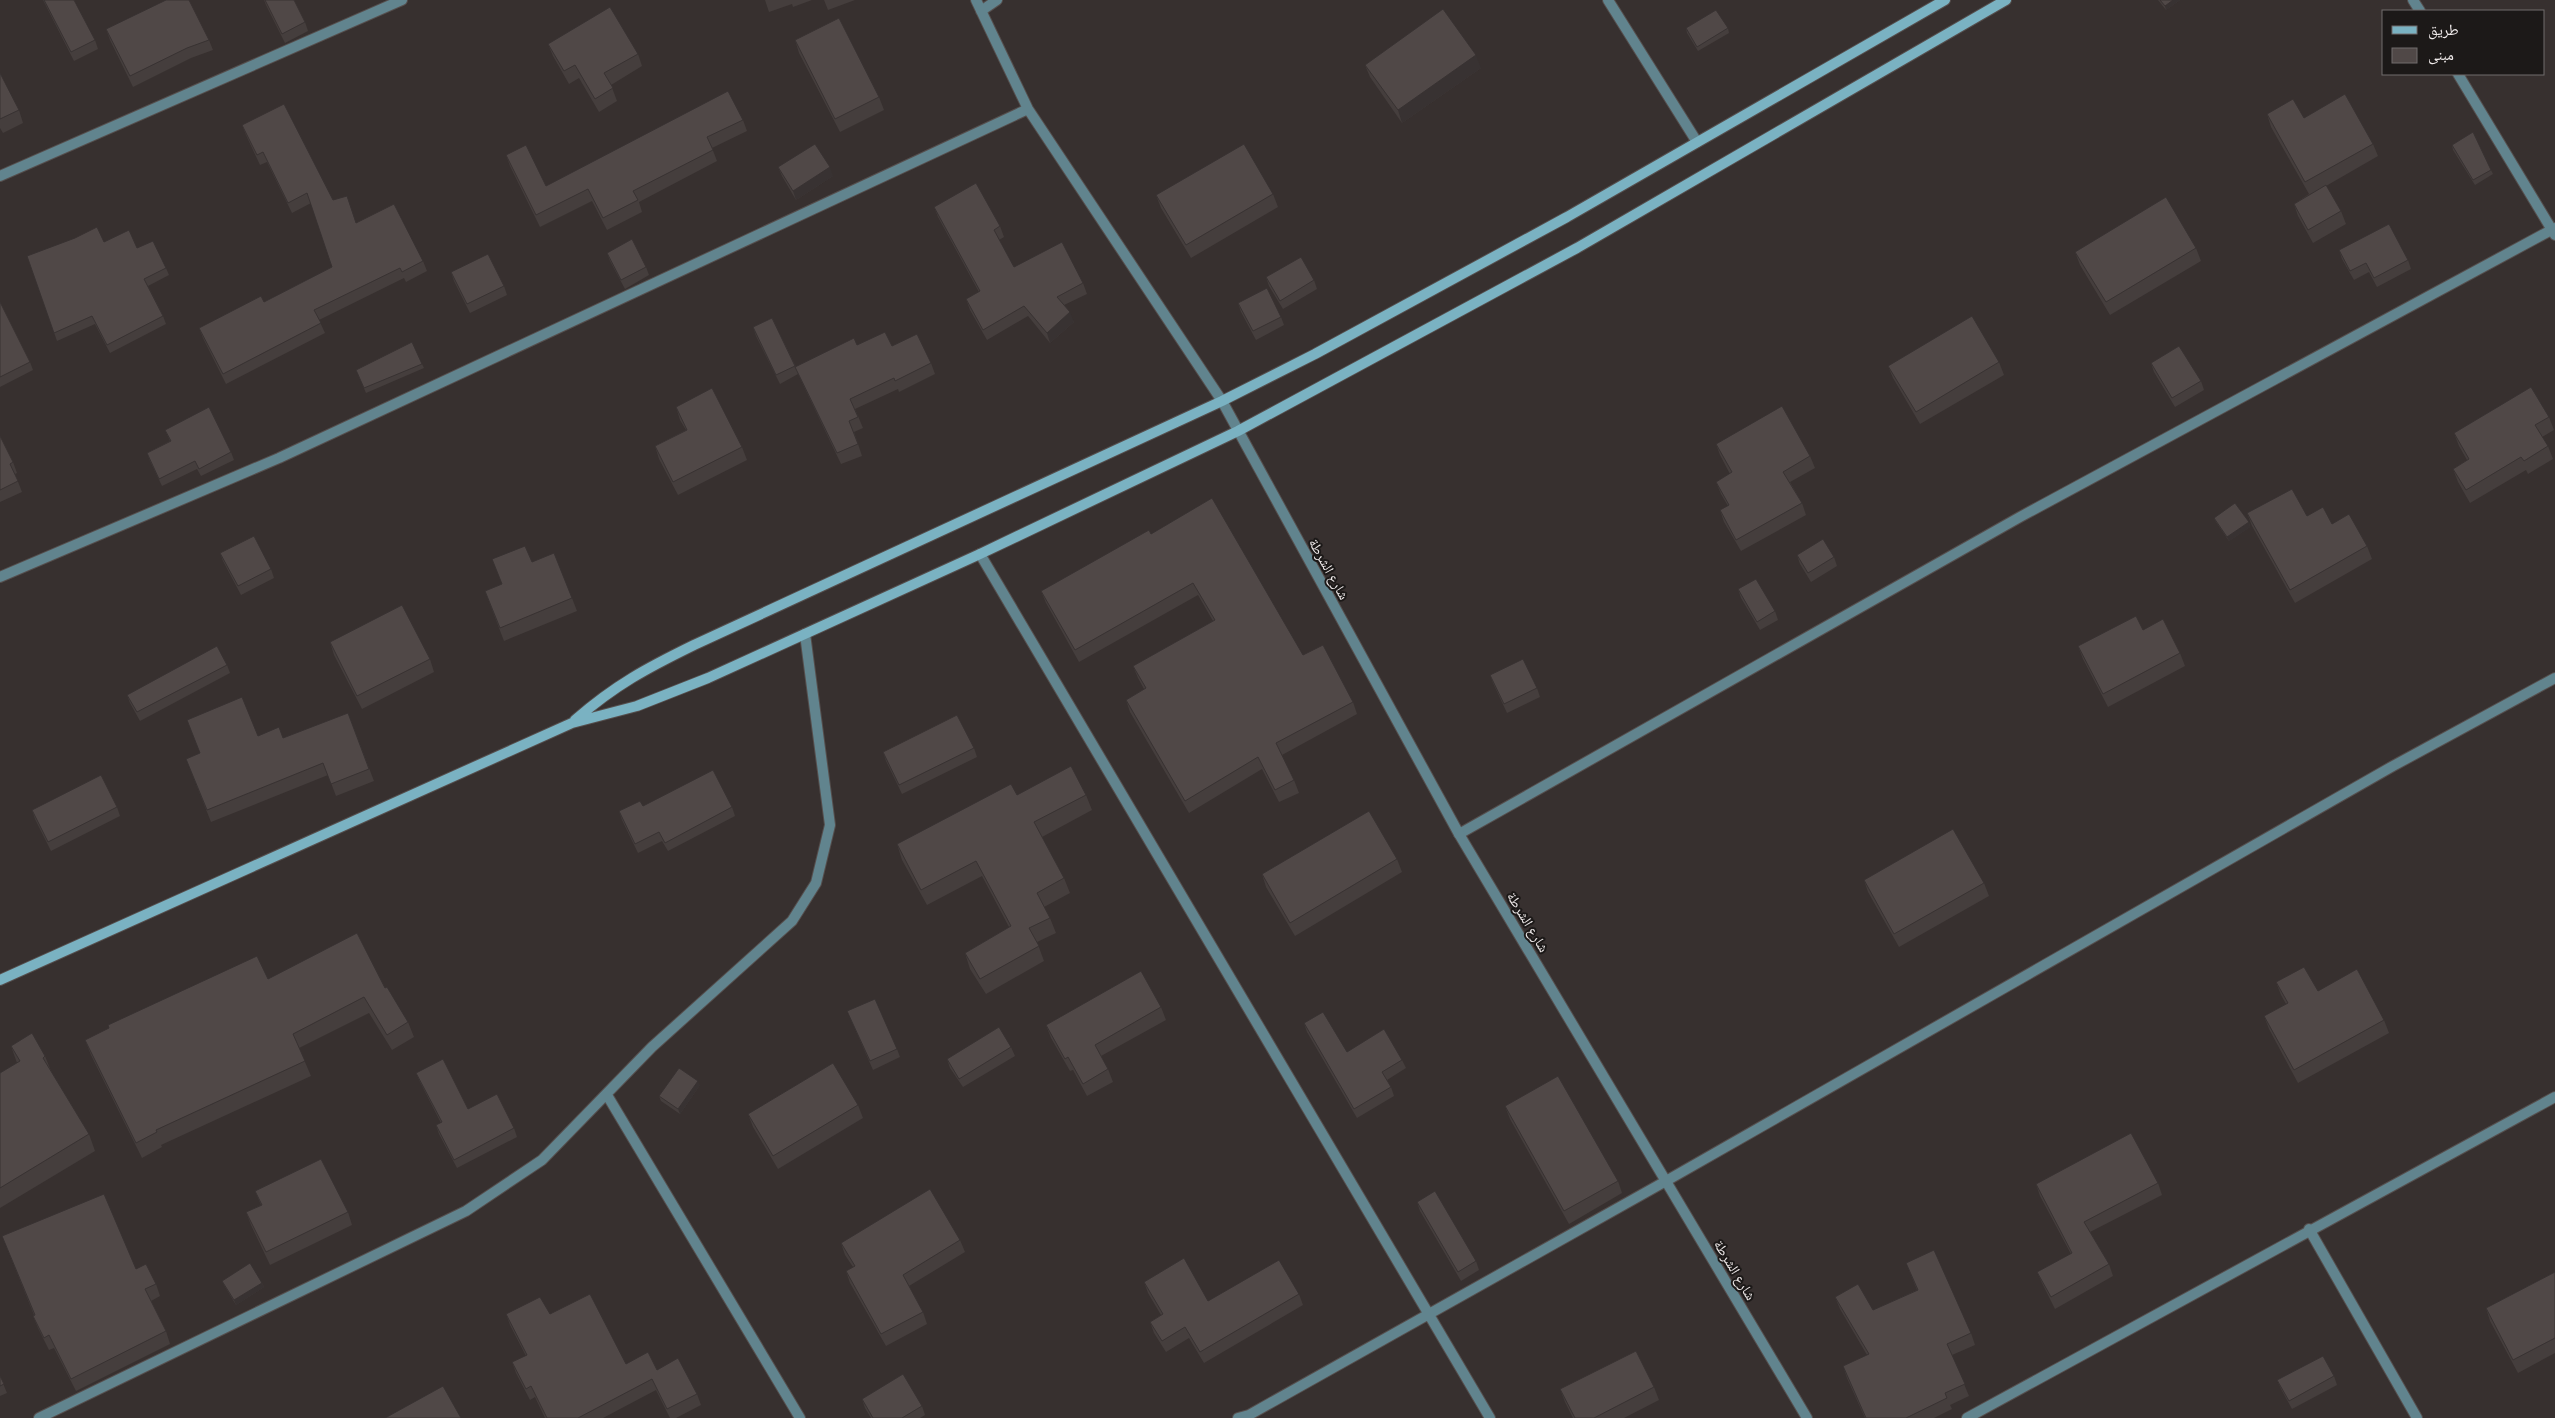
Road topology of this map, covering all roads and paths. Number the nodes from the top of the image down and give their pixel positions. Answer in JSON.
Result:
{"nodes":[{"id":1,"x":402,"y":0,"type":"edge"},
{"id":2,"x":976,"y":0,"type":"edge"},
{"id":3,"x":997,"y":0,"type":"edge"},
{"id":4,"x":1608,"y":0,"type":"edge"},
{"id":5,"x":1945,"y":0,"type":"edge"},
{"id":6,"x":2006,"y":0,"type":"edge"},
{"id":7,"x":981,"y":11,"type":"junction"},
{"id":8,"x":2459,"y":75,"type":"edge"},
{"id":9,"x":1028,"y":109,"type":"junction"},
{"id":10,"x":1697,"y":142,"type":"junction"},
{"id":11,"x":0,"y":176,"type":"edge"},
{"id":12,"x":2554,"y":231,"type":"edge"},
{"id":13,"x":1222,"y":401,"type":"junction"},
{"id":14,"x":1238,"y":431,"type":"junction"},
{"id":15,"x":980,"y":554,"type":"junction"},
{"id":16,"x":0,"y":577,"type":"edge"},
{"id":17,"x":805,"y":634,"type":"junction"},
{"id":18,"x":2555,"y":678,"type":"edge"},
{"id":19,"x":572,"y":723,"type":"junction"},
{"id":20,"x":1460,"y":834,"type":"junction"},
{"id":21,"x":0,"y":980,"type":"edge"},
{"id":22,"x":607,"y":1094,"type":"junction"},
{"id":23,"x":2555,"y":1097,"type":"edge"},
{"id":24,"x":1666,"y":1181,"type":"junction"},
{"id":25,"x":2309,"y":1229,"type":"junction"},
{"id":26,"x":1430,"y":1314,"type":"junction"},
{"id":27,"x":39,"y":1418,"type":"edge"},
{"id":28,"x":800,"y":1418,"type":"edge"},
{"id":29,"x":1238,"y":1418,"type":"edge"},
{"id":30,"x":1490,"y":1418,"type":"edge"},
{"id":31,"x":1807,"y":1418,"type":"edge"},
{"id":32,"x":1967,"y":1418,"type":"edge"},
{"id":33,"x":2417,"y":1418,"type":"edge"}],
"edges":[{"from":1,"to":11,"type":"street"},
{"from":2,"to":7,"type":"street","name":"شارع الشرطة"},
{"from":3,"to":7,"type":"street"},
{"from":4,"to":10,"type":"street"},
{"from":5,"to":10,"type":"main road"},
{"from":6,"to":14,"type":"main road"},
{"from":7,"to":9,"type":"street","name":"شارع الشرطة"},
{"from":8,"to":12,"type":"street"},
{"from":9,"to":13,"type":"street","name":"شارع الشرطة"},
{"from":9,"to":16,"type":"street"},
{"from":10,"to":13,"type":"main road"},
{"from":12,"to":20,"type":"street"},
{"from":13,"to":14,"type":"street","name":"شارع الشرطة"},
{"from":13,"to":19,"type":"main road"},
{"from":14,"to":15,"type":"main road"},
{"from":14,"to":20,"type":"street","name":"شارع الشرطة"},
{"from":15,"to":17,"type":"main road"},
{"from":15,"to":26,"type":"street"},
{"from":17,"to":19,"type":"main road"},
{"from":17,"to":22,"type":"street"},
{"from":18,"to":24,"type":"street"},
{"from":19,"to":21,"type":"main road"},
{"from":20,"to":24,"type":"street","name":"شارع الشرطة"},
{"from":22,"to":27,"type":"street"},
{"from":22,"to":28,"type":"street"},
{"from":23,"to":25,"type":"street"},
{"from":24,"to":26,"type":"street"},
{"from":24,"to":31,"type":"street","name":"شارع الشرطة"},
{"from":25,"to":32,"type":"street"},
{"from":25,"to":33,"type":"street"},
{"from":26,"to":29,"type":"street"},
{"from":26,"to":30,"type":"street"}]}
